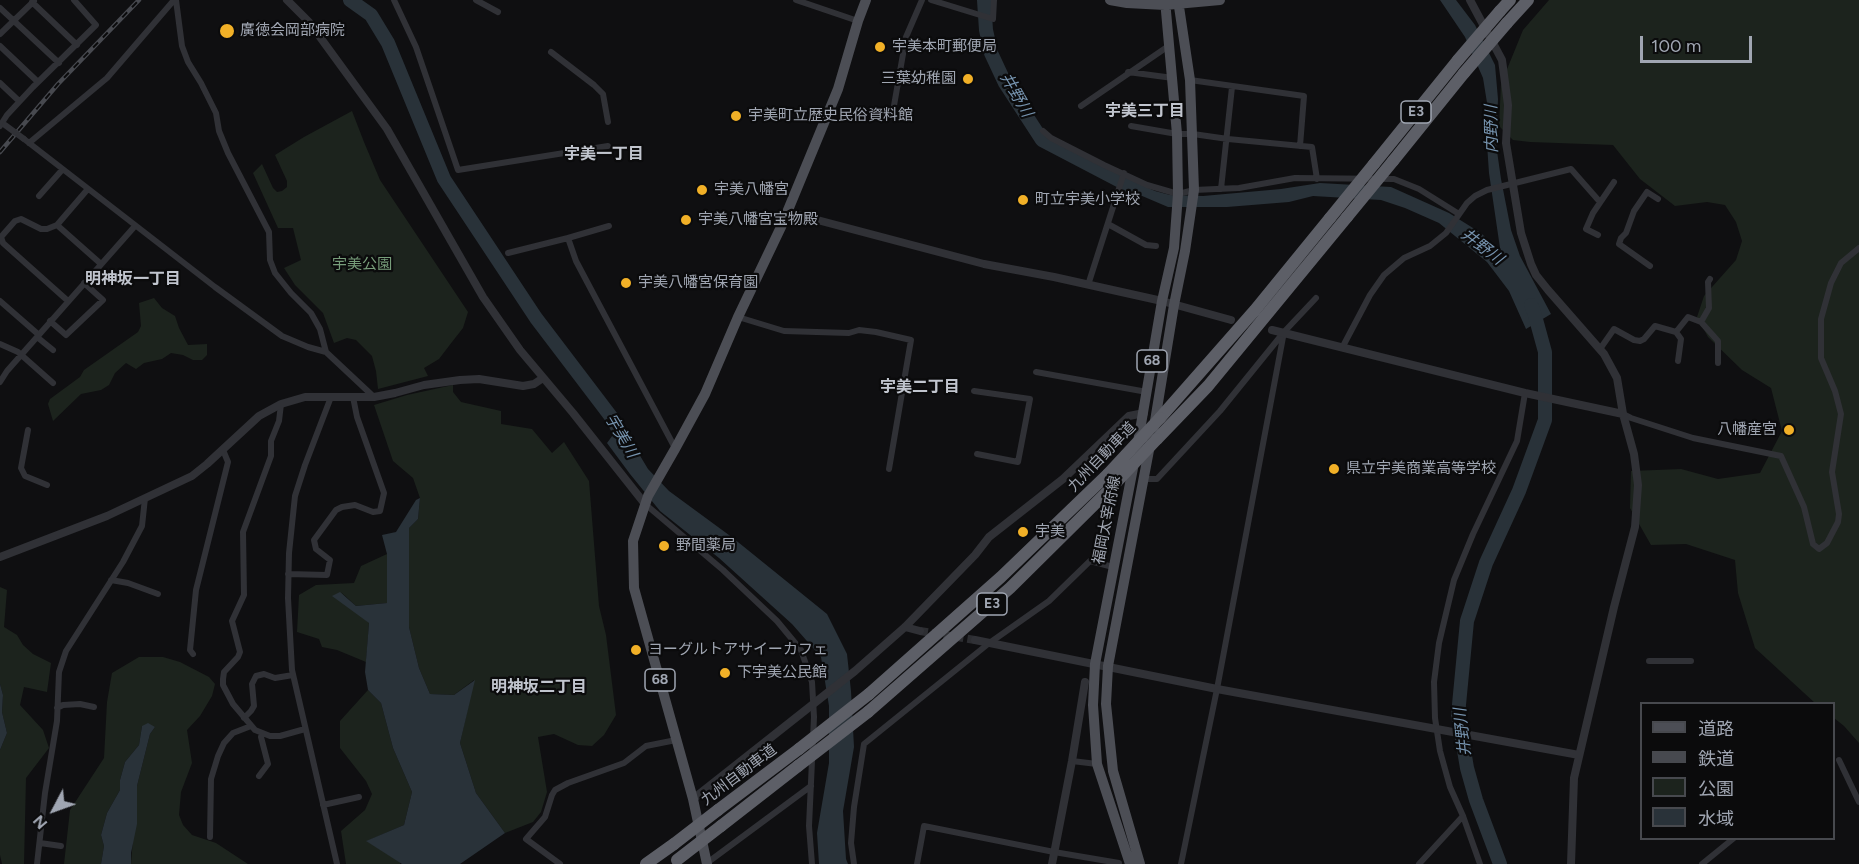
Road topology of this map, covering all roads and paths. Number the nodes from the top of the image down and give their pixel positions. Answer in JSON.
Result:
{"nodes":[{"id":1,"x":74,"y":0,"type":"edge"},
{"id":2,"x":175,"y":0,"type":"edge"},
{"id":3,"x":287,"y":0,"type":"edge"},
{"id":4,"x":394,"y":0,"type":"edge"},
{"id":5,"x":476,"y":0,"type":"edge"},
{"id":6,"x":796,"y":0,"type":"edge"},
{"id":7,"x":866,"y":0,"type":"edge"},
{"id":8,"x":922,"y":0,"type":"edge"},
{"id":9,"x":931,"y":0,"type":"edge"},
{"id":10,"x":994,"y":0,"type":"edge"},
{"id":11,"x":1110,"y":0,"type":"edge"},
{"id":12,"x":1220,"y":0,"type":"edge"},
{"id":13,"x":1470,"y":0,"type":"edge"},
{"id":14,"x":1510,"y":0,"type":"edge"},
{"id":15,"x":1528,"y":0,"type":"edge"},
{"id":16,"x":33,"y":1,"type":"edge"},
{"id":17,"x":1165,"y":2,"type":"edge"},
{"id":18,"x":1178,"y":2,"type":"edge"},
{"id":19,"x":0,"y":8,"type":"edge"},
{"id":20,"x":498,"y":12,"type":"dead end"},
{"id":21,"x":13,"y":21,"type":"junction"},
{"id":22,"x":858,"y":21,"type":"junction"},
{"id":23,"x":0,"y":34,"type":"edge"},
{"id":24,"x":1170,"y":44,"type":"junction"},
{"id":25,"x":77,"y":45,"type":"junction"},
{"id":26,"x":0,"y":46,"type":"edge"},
{"id":27,"x":551,"y":52,"type":"dead end"},
{"id":28,"x":58,"y":63,"type":"junction"},
{"id":29,"x":1128,"y":72,"type":"junction"},
{"id":30,"x":1173,"y":78,"type":"junction"},
{"id":31,"x":1190,"y":80,"type":"junction"},
{"id":32,"x":38,"y":82,"type":"junction"},
{"id":33,"x":0,"y":83,"type":"edge"},
{"id":34,"x":1232,"y":87,"type":"junction"},
{"id":35,"x":19,"y":101,"type":"junction"},
{"id":36,"x":1081,"y":106,"type":"dead end"},
{"id":37,"x":892,"y":117,"type":"dead end"},
{"id":38,"x":2,"y":123,"type":"edge"},
{"id":39,"x":608,"y":123,"type":"dead end"},
{"id":40,"x":1131,"y":126,"type":"dead end"},
{"id":41,"x":1043,"y":131,"type":"dead end"},
{"id":42,"x":1177,"y":134,"type":"junction"},
{"id":43,"x":1193,"y":134,"type":"junction"},
{"id":44,"x":1228,"y":139,"type":"junction"},
{"id":45,"x":26,"y":141,"type":"junction"},
{"id":46,"x":608,"y":146,"type":"dead end"},
{"id":47,"x":1300,"y":146,"type":"junction"},
{"id":48,"x":62,"y":170,"type":"junction"},
{"id":49,"x":1123,"y":174,"type":"junction"},
{"id":50,"x":1317,"y":178,"type":"junction"},
{"id":51,"x":1614,"y":182,"type":"dead end"},
{"id":52,"x":1510,"y":185,"type":"junction"},
{"id":53,"x":1221,"y":189,"type":"junction"},
{"id":54,"x":87,"y":190,"type":"junction"},
{"id":55,"x":1194,"y":190,"type":"junction"},
{"id":56,"x":1178,"y":194,"type":"junction"},
{"id":57,"x":39,"y":196,"type":"dead end"},
{"id":58,"x":1658,"y":199,"type":"dead end"},
{"id":59,"x":1600,"y":202,"type":"junction"},
{"id":60,"x":787,"y":212,"type":"junction"},
{"id":61,"x":1459,"y":214,"type":"junction"},
{"id":62,"x":1108,"y":224,"type":"junction"},
{"id":63,"x":57,"y":225,"type":"junction"},
{"id":64,"x":135,"y":226,"type":"junction"},
{"id":65,"x":609,"y":226,"type":"dead end"},
{"id":66,"x":1598,"y":235,"type":"dead end"},
{"id":67,"x":568,"y":238,"type":"junction"},
{"id":68,"x":1156,"y":246,"type":"dead end"},
{"id":69,"x":1859,"y":248,"type":"edge"},
{"id":70,"x":508,"y":253,"type":"dead end"},
{"id":71,"x":101,"y":264,"type":"junction"},
{"id":72,"x":1650,"y":266,"type":"dead end"},
{"id":73,"x":1710,"y":279,"type":"dead end"},
{"id":74,"x":84,"y":283,"type":"junction"},
{"id":75,"x":1088,"y":285,"type":"junction"},
{"id":76,"x":1316,"y":298,"type":"dead end"},
{"id":77,"x":0,"y":301,"type":"edge"},
{"id":78,"x":68,"y":301,"type":"junction"},
{"id":79,"x":1162,"y":301,"type":"junction"},
{"id":80,"x":1174,"y":304,"type":"junction"},
{"id":81,"x":738,"y":317,"type":"junction"},
{"id":82,"x":1232,"y":320,"type":"dead end"},
{"id":83,"x":50,"y":321,"type":"junction"},
{"id":84,"x":1701,"y":321,"type":"junction"},
{"id":85,"x":1272,"y":330,"type":"dead end"},
{"id":86,"x":1284,"y":332,"type":"junction"},
{"id":87,"x":1676,"y":332,"type":"junction"},
{"id":88,"x":38,"y":336,"type":"junction"},
{"id":89,"x":0,"y":344,"type":"edge"},
{"id":90,"x":1342,"y":348,"type":"junction"},
{"id":91,"x":1600,"y":349,"type":"junction"},
{"id":92,"x":53,"y":350,"type":"dead end"},
{"id":93,"x":326,"y":352,"type":"junction"},
{"id":94,"x":21,"y":355,"type":"junction"},
{"id":95,"x":1678,"y":361,"type":"dead end"},
{"id":96,"x":1718,"y":363,"type":"dead end"},
{"id":97,"x":1036,"y":372,"type":"dead end"},
{"id":98,"x":543,"y":378,"type":"junction"},
{"id":99,"x":0,"y":382,"type":"edge"},
{"id":100,"x":53,"y":383,"type":"dead end"},
{"id":101,"x":974,"y":391,"type":"dead end"},
{"id":102,"x":1147,"y":392,"type":"junction"},
{"id":103,"x":1527,"y":394,"type":"junction"},
{"id":104,"x":374,"y":396,"type":"junction"},
{"id":105,"x":331,"y":397,"type":"junction"},
{"id":106,"x":353,"y":397,"type":"junction"},
{"id":107,"x":281,"y":404,"type":"junction"},
{"id":108,"x":1144,"y":413,"type":"junction"},
{"id":109,"x":1623,"y":414,"type":"junction"},
{"id":110,"x":28,"y":430,"type":"dead end"},
{"id":111,"x":675,"y":449,"type":"junction"},
{"id":112,"x":223,"y":450,"type":"junction"},
{"id":113,"x":977,"y":454,"type":"dead end"},
{"id":114,"x":889,"y":469,"type":"dead end"},
{"id":115,"x":1143,"y":479,"type":"junction"},
{"id":116,"x":47,"y":485,"type":"dead end"},
{"id":117,"x":145,"y":498,"type":"junction"},
{"id":118,"x":646,"y":500,"type":"junction"},
{"id":119,"x":0,"y":557,"type":"edge"},
{"id":120,"x":1113,"y":567,"type":"junction"},
{"id":121,"x":288,"y":574,"type":"junction"},
{"id":122,"x":111,"y":580,"type":"junction"},
{"id":123,"x":158,"y":594,"type":"dead end"},
{"id":124,"x":904,"y":627,"type":"junction"},
{"id":125,"x":920,"y":631,"type":"tunnel mouth"},
{"id":126,"x":975,"y":640,"type":"tunnel mouth"},
{"id":127,"x":988,"y":645,"type":"junction"},
{"id":128,"x":193,"y":654,"type":"dead end"},
{"id":129,"x":1649,"y":661,"type":"dead end"},
{"id":130,"x":1691,"y":661,"type":"dead end"},
{"id":131,"x":1095,"y":664,"type":"junction"},
{"id":132,"x":1107,"y":666,"type":"junction"},
{"id":133,"x":293,"y":675,"type":"junction"},
{"id":134,"x":1085,"y":682,"type":"dead end"},
{"id":135,"x":1217,"y":689,"type":"junction"},
{"id":136,"x":815,"y":704,"type":"junction"},
{"id":137,"x":93,"y":707,"type":"dead end"},
{"id":138,"x":57,"y":708,"type":"junction"},
{"id":139,"x":244,"y":718,"type":"junction"},
{"id":140,"x":251,"y":726,"type":"junction"},
{"id":141,"x":305,"y":729,"type":"junction"},
{"id":142,"x":1439,"y":730,"type":"junction"},
{"id":143,"x":262,"y":733,"type":"junction"},
{"id":144,"x":676,"y":740,"type":"junction"},
{"id":145,"x":1579,"y":755,"type":"junction"},
{"id":146,"x":1072,"y":760,"type":"junction"},
{"id":147,"x":1839,"y":760,"type":"dead end"},
{"id":148,"x":1097,"y":764,"type":"junction"},
{"id":149,"x":259,"y":776,"type":"dead end"},
{"id":150,"x":811,"y":786,"type":"junction"},
{"id":151,"x":359,"y":797,"type":"dead end"},
{"id":152,"x":693,"y":799,"type":"junction"},
{"id":153,"x":1859,"y":802,"type":"edge"},
{"id":154,"x":323,"y":805,"type":"junction"},
{"id":155,"x":1463,"y":816,"type":"junction"},
{"id":156,"x":210,"y":837,"type":"dead end"},
{"id":157,"x":1732,"y":840,"type":"edge"},
{"id":158,"x":40,"y":843,"type":"junction"},
{"id":159,"x":61,"y":846,"type":"dead end"},
{"id":160,"x":1054,"y":852,"type":"junction"},
{"id":161,"x":649,"y":862,"type":"edge"},
{"id":162,"x":674,"y":862,"type":"edge"},
{"id":163,"x":1119,"y":863,"type":"edge"},
{"id":164,"x":37,"y":864,"type":"edge"},
{"id":165,"x":337,"y":864,"type":"edge"},
{"id":166,"x":560,"y":864,"type":"edge"},
{"id":167,"x":707,"y":864,"type":"edge"},
{"id":168,"x":812,"y":864,"type":"edge"},
{"id":169,"x":854,"y":864,"type":"edge"},
{"id":170,"x":917,"y":864,"type":"edge"},
{"id":171,"x":1052,"y":864,"type":"edge"},
{"id":172,"x":1130,"y":864,"type":"edge"},
{"id":173,"x":1140,"y":864,"type":"edge"},
{"id":174,"x":1181,"y":864,"type":"edge"},
{"id":175,"x":1419,"y":864,"type":"edge"},
{"id":176,"x":1480,"y":864,"type":"edge"},
{"id":177,"x":1571,"y":864,"type":"edge"},
{"id":178,"x":1702,"y":864,"type":"edge"}],
"edges":[{"from":1,"to":25,"type":"street"},
{"from":2,"to":45,"type":"street"},
{"from":2,"to":93,"type":"street"},
{"from":3,"to":98,"type":"street"},
{"from":4,"to":46,"type":"street"},
{"from":5,"to":20,"type":"street"},
{"from":6,"to":22,"type":"street"},
{"from":7,"to":22,"type":"main road","number":"68"},
{"from":8,"to":37,"type":"street"},
{"from":9,"to":10,"type":"street"},
{"from":11,"to":17,"type":"main road"},
{"from":12,"to":18,"type":"main road"},
{"from":13,"to":52,"type":"street"},
{"from":14,"to":161,"type":"highway","name":"九州自動車道","number":"E3","bridge":true},
{"from":15,"to":162,"type":"highway","name":"九州自動車道","number":"E3","bridge":true},
{"from":16,"to":21,"type":"street"},
{"from":16,"to":25,"type":"street"},
{"from":17,"to":18,"type":"main road"},
{"from":17,"to":24,"type":"main road","name":"福岡太宰府線","number":"68"},
{"from":18,"to":31,"type":"main road","name":"福岡太宰府線","number":"68"},
{"from":19,"to":21,"type":"street"},
{"from":21,"to":23,"type":"street"},
{"from":21,"to":28,"type":"street"},
{"from":22,"to":60,"type":"main road","number":"68"},
{"from":24,"to":29,"type":"street"},
{"from":24,"to":30,"type":"main road","name":"福岡太宰府線","number":"68"},
{"from":25,"to":28,"type":"street"},
{"from":26,"to":32,"type":"street"},
{"from":27,"to":39,"type":"street"},
{"from":28,"to":32,"type":"street"},
{"from":29,"to":30,"type":"street"},
{"from":29,"to":36,"type":"street"},
{"from":30,"to":42,"type":"main road","name":"福岡太宰府線","number":"68"},
{"from":31,"to":34,"type":"street"},
{"from":31,"to":43,"type":"main road","name":"福岡太宰府線","number":"68"},
{"from":32,"to":35,"type":"street"},
{"from":33,"to":35,"type":"street"},
{"from":34,"to":44,"type":"street"},
{"from":34,"to":47,"type":"street"},
{"from":35,"to":38,"type":"street"},
{"from":38,"to":45,"type":"street","bridge":true},
{"from":40,"to":42,"type":"street"},
{"from":41,"to":49,"type":"street"},
{"from":42,"to":43,"type":"street"},
{"from":42,"to":56,"type":"main road","name":"福岡太宰府線","number":"68"},
{"from":43,"to":44,"type":"street"},
{"from":43,"to":55,"type":"main road","name":"福岡太宰府線","number":"68"},
{"from":44,"to":47,"type":"street"},
{"from":44,"to":53,"type":"street"},
{"from":45,"to":48,"type":"street"},
{"from":47,"to":50,"type":"street"},
{"from":48,"to":54,"type":"street"},
{"from":48,"to":57,"type":"street"},
{"from":49,"to":56,"type":"street"},
{"from":49,"to":62,"type":"street"},
{"from":50,"to":53,"type":"street"},
{"from":50,"to":61,"type":"street"},
{"from":51,"to":59,"type":"street"},
{"from":52,"to":59,"type":"street"},
{"from":52,"to":61,"type":"street"},
{"from":52,"to":91,"type":"street"},
{"from":53,"to":55,"type":"street"},
{"from":54,"to":63,"type":"street"},
{"from":54,"to":64,"type":"street"},
{"from":55,"to":56,"type":"street"},
{"from":55,"to":80,"type":"main road","name":"福岡太宰府線","number":"68"},
{"from":56,"to":79,"type":"main road","name":"福岡太宰府線","number":"68"},
{"from":58,"to":72,"type":"street"},
{"from":59,"to":66,"type":"street"},
{"from":60,"to":75,"type":"street"},
{"from":60,"to":81,"type":"main road","number":"68"},
{"from":61,"to":90,"type":"street"},
{"from":62,"to":68,"type":"street"},
{"from":62,"to":75,"type":"street"},
{"from":63,"to":71,"type":"street"},
{"from":63,"to":78,"type":"street"},
{"from":64,"to":71,"type":"street"},
{"from":64,"to":93,"type":"street"},
{"from":65,"to":67,"type":"street"},
{"from":67,"to":70,"type":"street"},
{"from":67,"to":111,"type":"street"},
{"from":69,"to":109,"type":"street"},
{"from":71,"to":74,"type":"street"},
{"from":73,"to":84,"type":"street"},
{"from":74,"to":78,"type":"street"},
{"from":74,"to":83,"type":"street"},
{"from":75,"to":79,"type":"street"},
{"from":76,"to":86,"type":"street"},
{"from":77,"to":88,"type":"street"},
{"from":78,"to":83,"type":"street"},
{"from":79,"to":80,"type":"street"},
{"from":79,"to":102,"type":"main road","name":"福岡太宰府線","number":"68"},
{"from":80,"to":82,"type":"street"},
{"from":80,"to":115,"type":"main road","name":"福岡太宰府線","number":"68"},
{"from":81,"to":111,"type":"main road","number":"68"},
{"from":81,"to":114,"type":"street"},
{"from":83,"to":88,"type":"street"},
{"from":84,"to":87,"type":"street"},
{"from":84,"to":96,"type":"street"},
{"from":85,"to":86,"type":"street"},
{"from":86,"to":90,"type":"street"},
{"from":86,"to":115,"type":"street"},
{"from":86,"to":135,"type":"street"},
{"from":87,"to":91,"type":"street"},
{"from":87,"to":95,"type":"street"},
{"from":88,"to":92,"type":"street"},
{"from":88,"to":94,"type":"street"},
{"from":89,"to":94,"type":"street"},
{"from":90,"to":103,"type":"street"},
{"from":91,"to":109,"type":"street"},
{"from":93,"to":104,"type":"street"},
{"from":94,"to":99,"type":"street"},
{"from":94,"to":100,"type":"street"},
{"from":97,"to":102,"type":"street"},
{"from":98,"to":104,"type":"street"},
{"from":98,"to":118,"type":"street"},
{"from":101,"to":113,"type":"street"},
{"from":102,"to":108,"type":"main road","name":"福岡太宰府線","number":"68"},
{"from":103,"to":109,"type":"street"},
{"from":103,"to":142,"type":"street"},
{"from":104,"to":106,"type":"street"},
{"from":105,"to":106,"type":"street"},
{"from":105,"to":107,"type":"street"},
{"from":105,"to":121,"type":"street"},
{"from":106,"to":121,"type":"street"},
{"from":107,"to":112,"type":"street"},
{"from":107,"to":139,"type":"street"},
{"from":108,"to":120,"type":"main road","name":"福岡太宰府線","number":"68"},
{"from":108,"to":124,"type":"street"},
{"from":109,"to":145,"type":"street"},
{"from":110,"to":116,"type":"street"},
{"from":111,"to":118,"type":"main road","number":"68"},
{"from":112,"to":117,"type":"street"},
{"from":112,"to":128,"type":"street"},
{"from":115,"to":132,"type":"main road","name":"福岡太宰府線","number":"68"},
{"from":117,"to":119,"type":"street"},
{"from":117,"to":122,"type":"street"},
{"from":118,"to":136,"type":"street"},
{"from":118,"to":144,"type":"main road","number":"68"},
{"from":120,"to":127,"type":"street"},
{"from":120,"to":131,"type":"main road","name":"福岡太宰府線","number":"68"},
{"from":121,"to":133,"type":"street"},
{"from":122,"to":123,"type":"street"},
{"from":122,"to":138,"type":"street"},
{"from":124,"to":125,"type":"street"},
{"from":124,"to":136,"type":"street"},
{"from":126,"to":127,"type":"street"},
{"from":127,"to":131,"type":"street"},
{"from":127,"to":169,"type":"street"},
{"from":129,"to":130,"type":"street"},
{"from":131,"to":132,"type":"street"},
{"from":131,"to":148,"type":"main road","name":"福岡太宰府線","number":"68"},
{"from":132,"to":135,"type":"street"},
{"from":132,"to":173,"type":"main road","name":"福岡太宰府線","number":"68"},
{"from":133,"to":139,"type":"street"},
{"from":133,"to":141,"type":"street"},
{"from":134,"to":146,"type":"street"},
{"from":135,"to":142,"type":"street"},
{"from":135,"to":174,"type":"street"},
{"from":136,"to":150,"type":"street"},
{"from":136,"to":152,"type":"street"},
{"from":137,"to":138,"type":"street"},
{"from":138,"to":158,"type":"street"},
{"from":139,"to":140,"type":"street"},
{"from":140,"to":143,"type":"street"},
{"from":140,"to":156,"type":"street"},
{"from":141,"to":143,"type":"street"},
{"from":141,"to":154,"type":"street"},
{"from":142,"to":145,"type":"street"},
{"from":142,"to":155,"type":"street"},
{"from":143,"to":149,"type":"street"},
{"from":144,"to":152,"type":"main road","number":"68"},
{"from":144,"to":166,"type":"street"},
{"from":145,"to":177,"type":"street"},
{"from":146,"to":148,"type":"street"},
{"from":146,"to":160,"type":"street"},
{"from":147,"to":153,"type":"street"},
{"from":148,"to":172,"type":"main road","name":"福岡太宰府線","number":"68"},
{"from":150,"to":167,"type":"street"},
{"from":150,"to":168,"type":"street"},
{"from":151,"to":154,"type":"street"},
{"from":152,"to":167,"type":"main road","number":"68"},
{"from":154,"to":165,"type":"street"},
{"from":155,"to":175,"type":"street"},
{"from":155,"to":176,"type":"street"},
{"from":157,"to":178,"type":"street"},
{"from":158,"to":159,"type":"street"},
{"from":158,"to":164,"type":"street"},
{"from":160,"to":163,"type":"street"},
{"from":160,"to":170,"type":"street"},
{"from":160,"to":171,"type":"street"}]}
